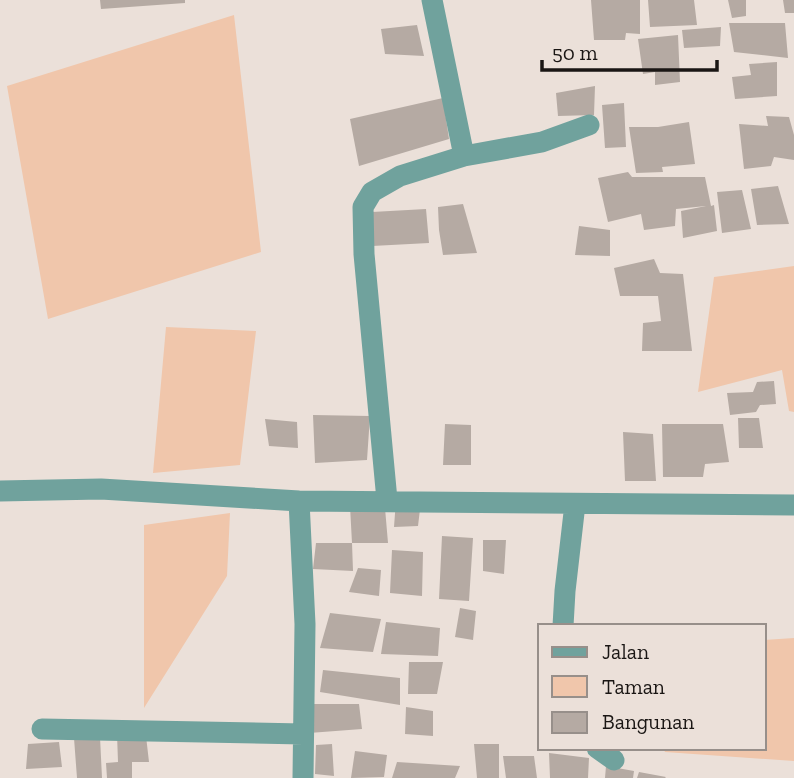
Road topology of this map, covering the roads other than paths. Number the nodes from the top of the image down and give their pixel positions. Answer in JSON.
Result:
{"nodes":[{"id":1,"x":432,"y":0,"type":"edge"},
{"id":2,"x":589,"y":125,"type":"dead end"},
{"id":3,"x":464,"y":156,"type":"junction"},
{"id":4,"x":0,"y":491,"type":"edge"},
{"id":5,"x":299,"y":500,"type":"junction"},
{"id":6,"x":387,"y":500,"type":"junction"},
{"id":7,"x":575,"y":504,"type":"junction"},
{"id":8,"x":794,"y":505,"type":"edge"},
{"id":9,"x":563,"y":624,"type":"edge"},
{"id":10,"x":43,"y":729,"type":"dead end"},
{"id":11,"x":303,"y":734,"type":"junction"},
{"id":12,"x":303,"y":778,"type":"edge"}],
"edges":[{"from":1,"to":3,"type":"street"},
{"from":2,"to":3,"type":"street"},
{"from":3,"to":6,"type":"street"},
{"from":4,"to":5,"type":"street"},
{"from":5,"to":6,"type":"street"},
{"from":5,"to":11,"type":"street"},
{"from":6,"to":7,"type":"street"},
{"from":7,"to":8,"type":"street"},
{"from":7,"to":9,"type":"street"},
{"from":10,"to":11,"type":"street"},
{"from":11,"to":12,"type":"street"}]}
